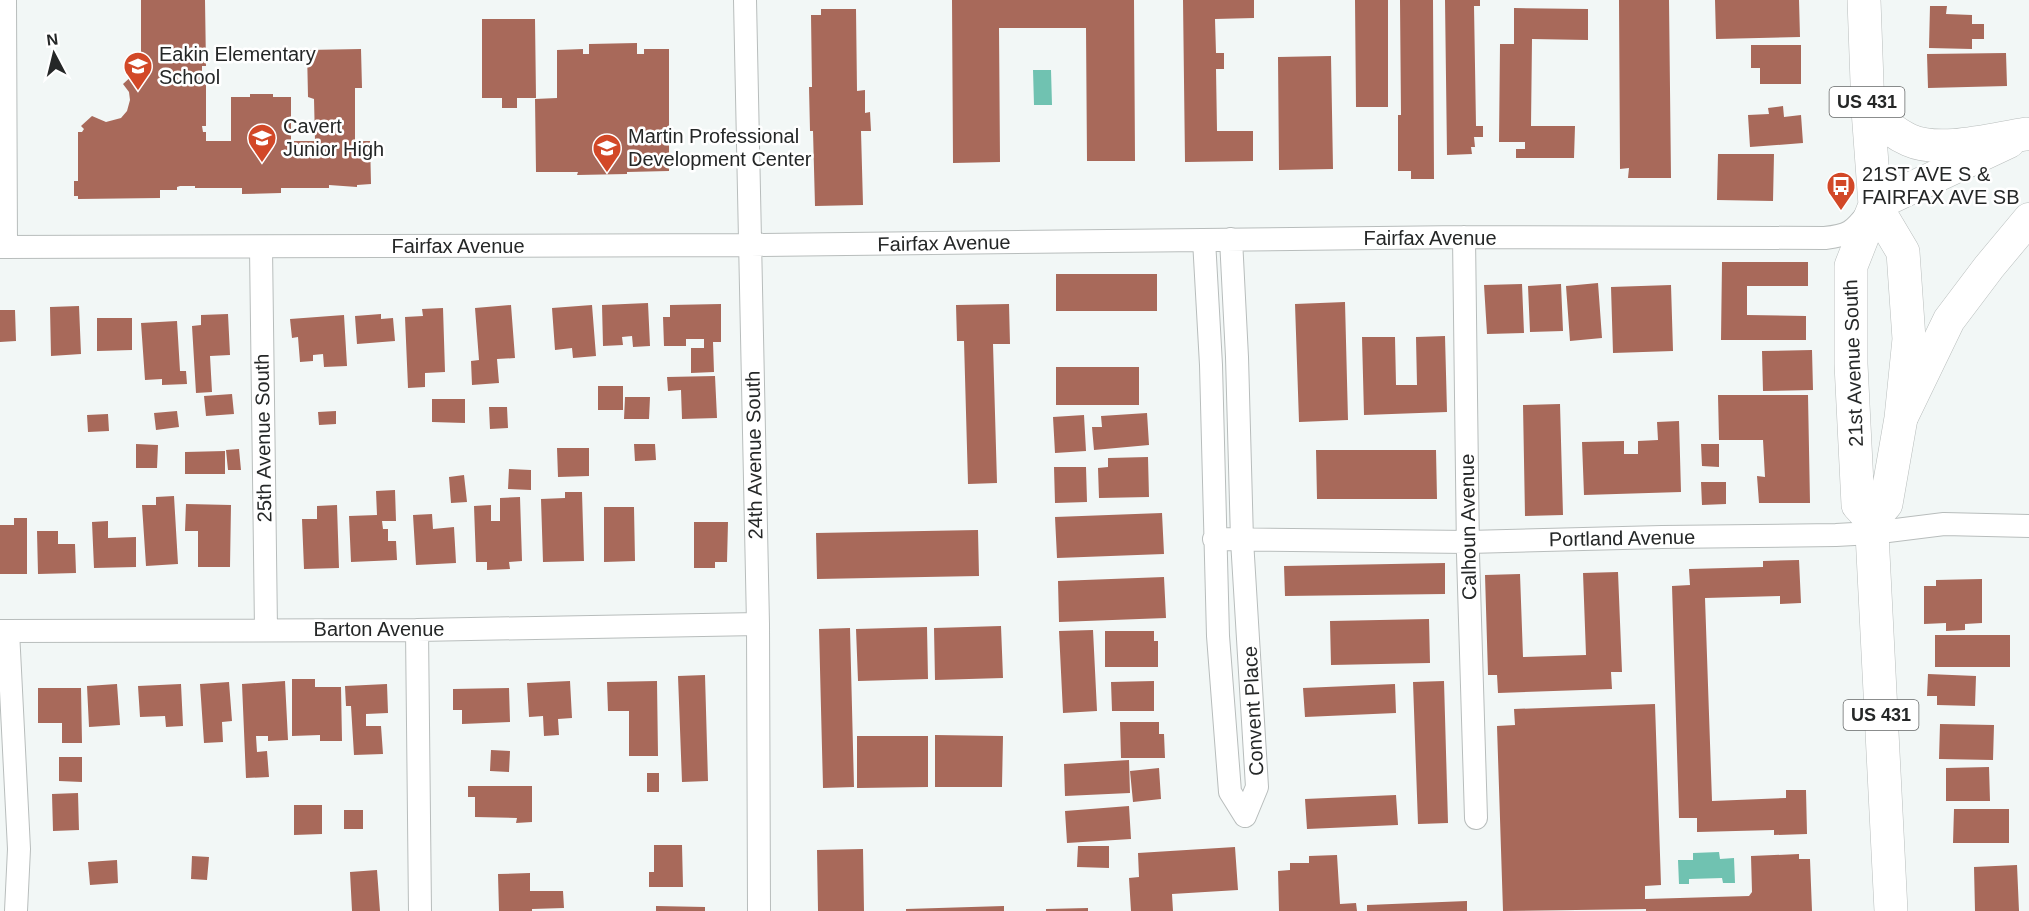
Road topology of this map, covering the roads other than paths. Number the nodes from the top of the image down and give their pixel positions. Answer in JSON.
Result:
{"nodes":[{"id":1,"x":5,"y":0,"type":"edge"},
{"id":2,"x":745,"y":0,"type":"edge"},
{"id":3,"x":1864,"y":0,"type":"edge"},
{"id":4,"x":1868,"y":110,"type":"junction"},
{"id":5,"x":2027,"y":134,"type":"edge"},
{"id":6,"x":1875,"y":205,"type":"junction"},
{"id":7,"x":2029,"y":219,"type":"edge"},
{"id":8,"x":1464,"y":237,"type":"junction"},
{"id":9,"x":1231,"y":239,"type":"junction"},
{"id":10,"x":1204,"y":240,"type":"junction"},
{"id":11,"x":751,"y":245,"type":"junction"},
{"id":12,"x":3,"y":247,"type":"edge"},
{"id":13,"x":261,"y":248,"type":"junction"},
{"id":14,"x":1901,"y":418,"type":"junction"},
{"id":15,"x":1872,"y":526,"type":"junction"},
{"id":16,"x":2029,"y":526,"type":"edge"},
{"id":17,"x":1214,"y":539,"type":"junction"},
{"id":18,"x":1242,"y":540,"type":"junction"},
{"id":19,"x":1468,"y":542,"type":"junction"},
{"id":20,"x":758,"y":624,"type":"junction"},
{"id":21,"x":266,"y":629,"type":"junction"},
{"id":22,"x":417,"y":630,"type":"junction"},
{"id":23,"x":4,"y":631,"type":"edge"},
{"id":24,"x":1476,"y":818,"type":"dead end"},
{"id":25,"x":16,"y":911,"type":"edge"},
{"id":26,"x":420,"y":911,"type":"edge"},
{"id":27,"x":759,"y":911,"type":"edge"},
{"id":28,"x":1891,"y":911,"type":"edge"}],
"edges":[{"from":1,"to":12,"type":"street"},
{"from":2,"to":11,"type":"street","name":"24th Avenue South"},
{"from":3,"to":4,"type":"main road","name":"21st Avenue South","number":"US 431"},
{"from":4,"to":5,"type":"main road"},
{"from":4,"to":6,"type":"main road","name":"21st Avenue South","number":"US 431"},
{"from":5,"to":6,"type":"main road"},
{"from":6,"to":8,"type":"street","name":"Fairfax Avenue"},
{"from":6,"to":14,"type":"main road","name":"21st Avenue South","number":"US 431"},
{"from":6,"to":15,"type":"main road","name":"21st Avenue South","number":"US 431"},
{"from":7,"to":14,"type":"main road"},
{"from":8,"to":9,"type":"street","name":"Fairfax Avenue"},
{"from":8,"to":19,"type":"street","name":"Calhoun Avenue"},
{"from":9,"to":10,"type":"street","name":"Fairfax Avenue"},
{"from":9,"to":18,"type":"street","name":"Convent Place"},
{"from":10,"to":11,"type":"street","name":"Fairfax Avenue"},
{"from":10,"to":17,"type":"street","name":"Convent Place"},
{"from":11,"to":13,"type":"street","name":"Fairfax Avenue"},
{"from":11,"to":20,"type":"street","name":"24th Avenue South"},
{"from":12,"to":13,"type":"street","name":"Fairfax Avenue"},
{"from":13,"to":21,"type":"street","name":"25th Avenue South"},
{"from":14,"to":15,"type":"main road","name":"21st Avenue South","number":"US 431"},
{"from":15,"to":16,"type":"street","name":"Portland Avenue"},
{"from":15,"to":19,"type":"street","name":"Portland Avenue"},
{"from":15,"to":28,"type":"main road","name":"21st Avenue South","number":"US 431"},
{"from":17,"to":18,"type":"street","name":"Portland Avenue"},
{"from":17,"to":18,"type":"street","name":"Convent Place"},
{"from":18,"to":19,"type":"street","name":"Portland Avenue"},
{"from":19,"to":24,"type":"street","name":"Calhoun Avenue"},
{"from":20,"to":22,"type":"street","name":"Barton Avenue"},
{"from":20,"to":27,"type":"street","name":"24th Avenue South"},
{"from":21,"to":22,"type":"street","name":"Barton Avenue"},
{"from":21,"to":23,"type":"street","name":"Barton Avenue"},
{"from":22,"to":26,"type":"street"},
{"from":23,"to":25,"type":"street"}]}
